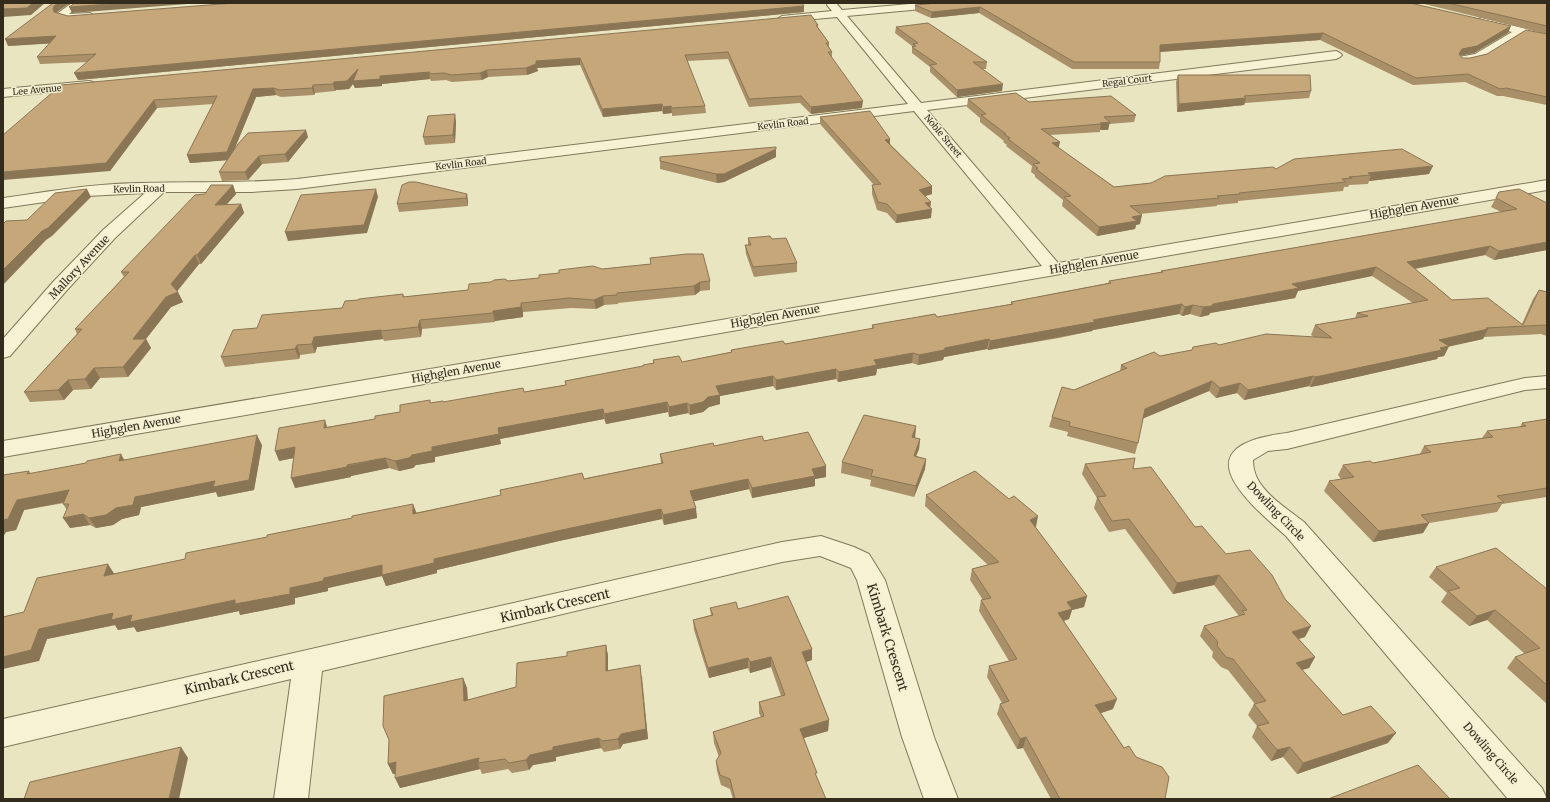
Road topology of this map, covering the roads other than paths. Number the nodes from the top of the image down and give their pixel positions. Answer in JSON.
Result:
{"nodes":[{"id":1,"x":78,"y":3,"type":"edge"},
{"id":2,"x":830,"y":3,"type":"edge"},
{"id":3,"x":954,"y":3,"type":"edge"},
{"id":4,"x":840,"y":14,"type":"junction"},
{"id":5,"x":102,"y":16,"type":"edge"},
{"id":6,"x":1470,"y":19,"type":"edge"},
{"id":7,"x":768,"y":21,"type":"edge"},
{"id":8,"x":1521,"y":31,"type":"junction"},
{"id":9,"x":1547,"y":37,"type":"edge"},
{"id":10,"x":1336,"y":55,"type":"dead end"},
{"id":11,"x":1463,"y":60,"type":"edge"},
{"id":12,"x":103,"y":83,"type":"edge"},
{"id":13,"x":3,"y":93,"type":"edge"},
{"id":14,"x":918,"y":107,"type":"junction"},
{"id":15,"x":1547,"y":185,"type":"edge"},
{"id":16,"x":160,"y":188,"type":"junction"},
{"id":17,"x":3,"y":203,"type":"edge"},
{"id":18,"x":1054,"y":269,"type":"junction"},
{"id":19,"x":3,"y":352,"type":"edge"},
{"id":20,"x":1547,"y":382,"type":"edge"},
{"id":21,"x":3,"y":449,"type":"edge"},
{"id":22,"x":308,"y":661,"type":"junction"},
{"id":23,"x":3,"y":733,"type":"edge"},
{"id":24,"x":291,"y":799,"type":"edge"},
{"id":25,"x":941,"y":799,"type":"edge"},
{"id":26,"x":1530,"y":799,"type":"edge"}],
"edges":[{"from":1,"to":5,"type":"street"},
{"from":2,"to":4,"type":"street","name":"Noble Street"},
{"from":3,"to":4,"type":"street"},
{"from":4,"to":7,"type":"street"},
{"from":4,"to":14,"type":"street","name":"Noble Street"},
{"from":6,"to":8,"type":"street"},
{"from":8,"to":9,"type":"street"},
{"from":8,"to":11,"type":"street"},
{"from":10,"to":14,"type":"street","name":"Regal Court"},
{"from":12,"to":13,"type":"street","name":"Lee Avenue"},
{"from":14,"to":16,"type":"street","name":"Kevlin Road"},
{"from":14,"to":18,"type":"street","name":"Noble Street"},
{"from":15,"to":18,"type":"street","name":"Highglen Avenue"},
{"from":16,"to":17,"type":"street","name":"Kevlin Road"},
{"from":16,"to":19,"type":"street","name":"Mallory Avenue"},
{"from":18,"to":21,"type":"street","name":"Highglen Avenue"},
{"from":20,"to":26,"type":"street","name":"Dowling Circle"},
{"from":22,"to":23,"type":"street","name":"Kimbark Crescent"},
{"from":22,"to":24,"type":"street"},
{"from":22,"to":25,"type":"street","name":"Kimbark Crescent"}]}
